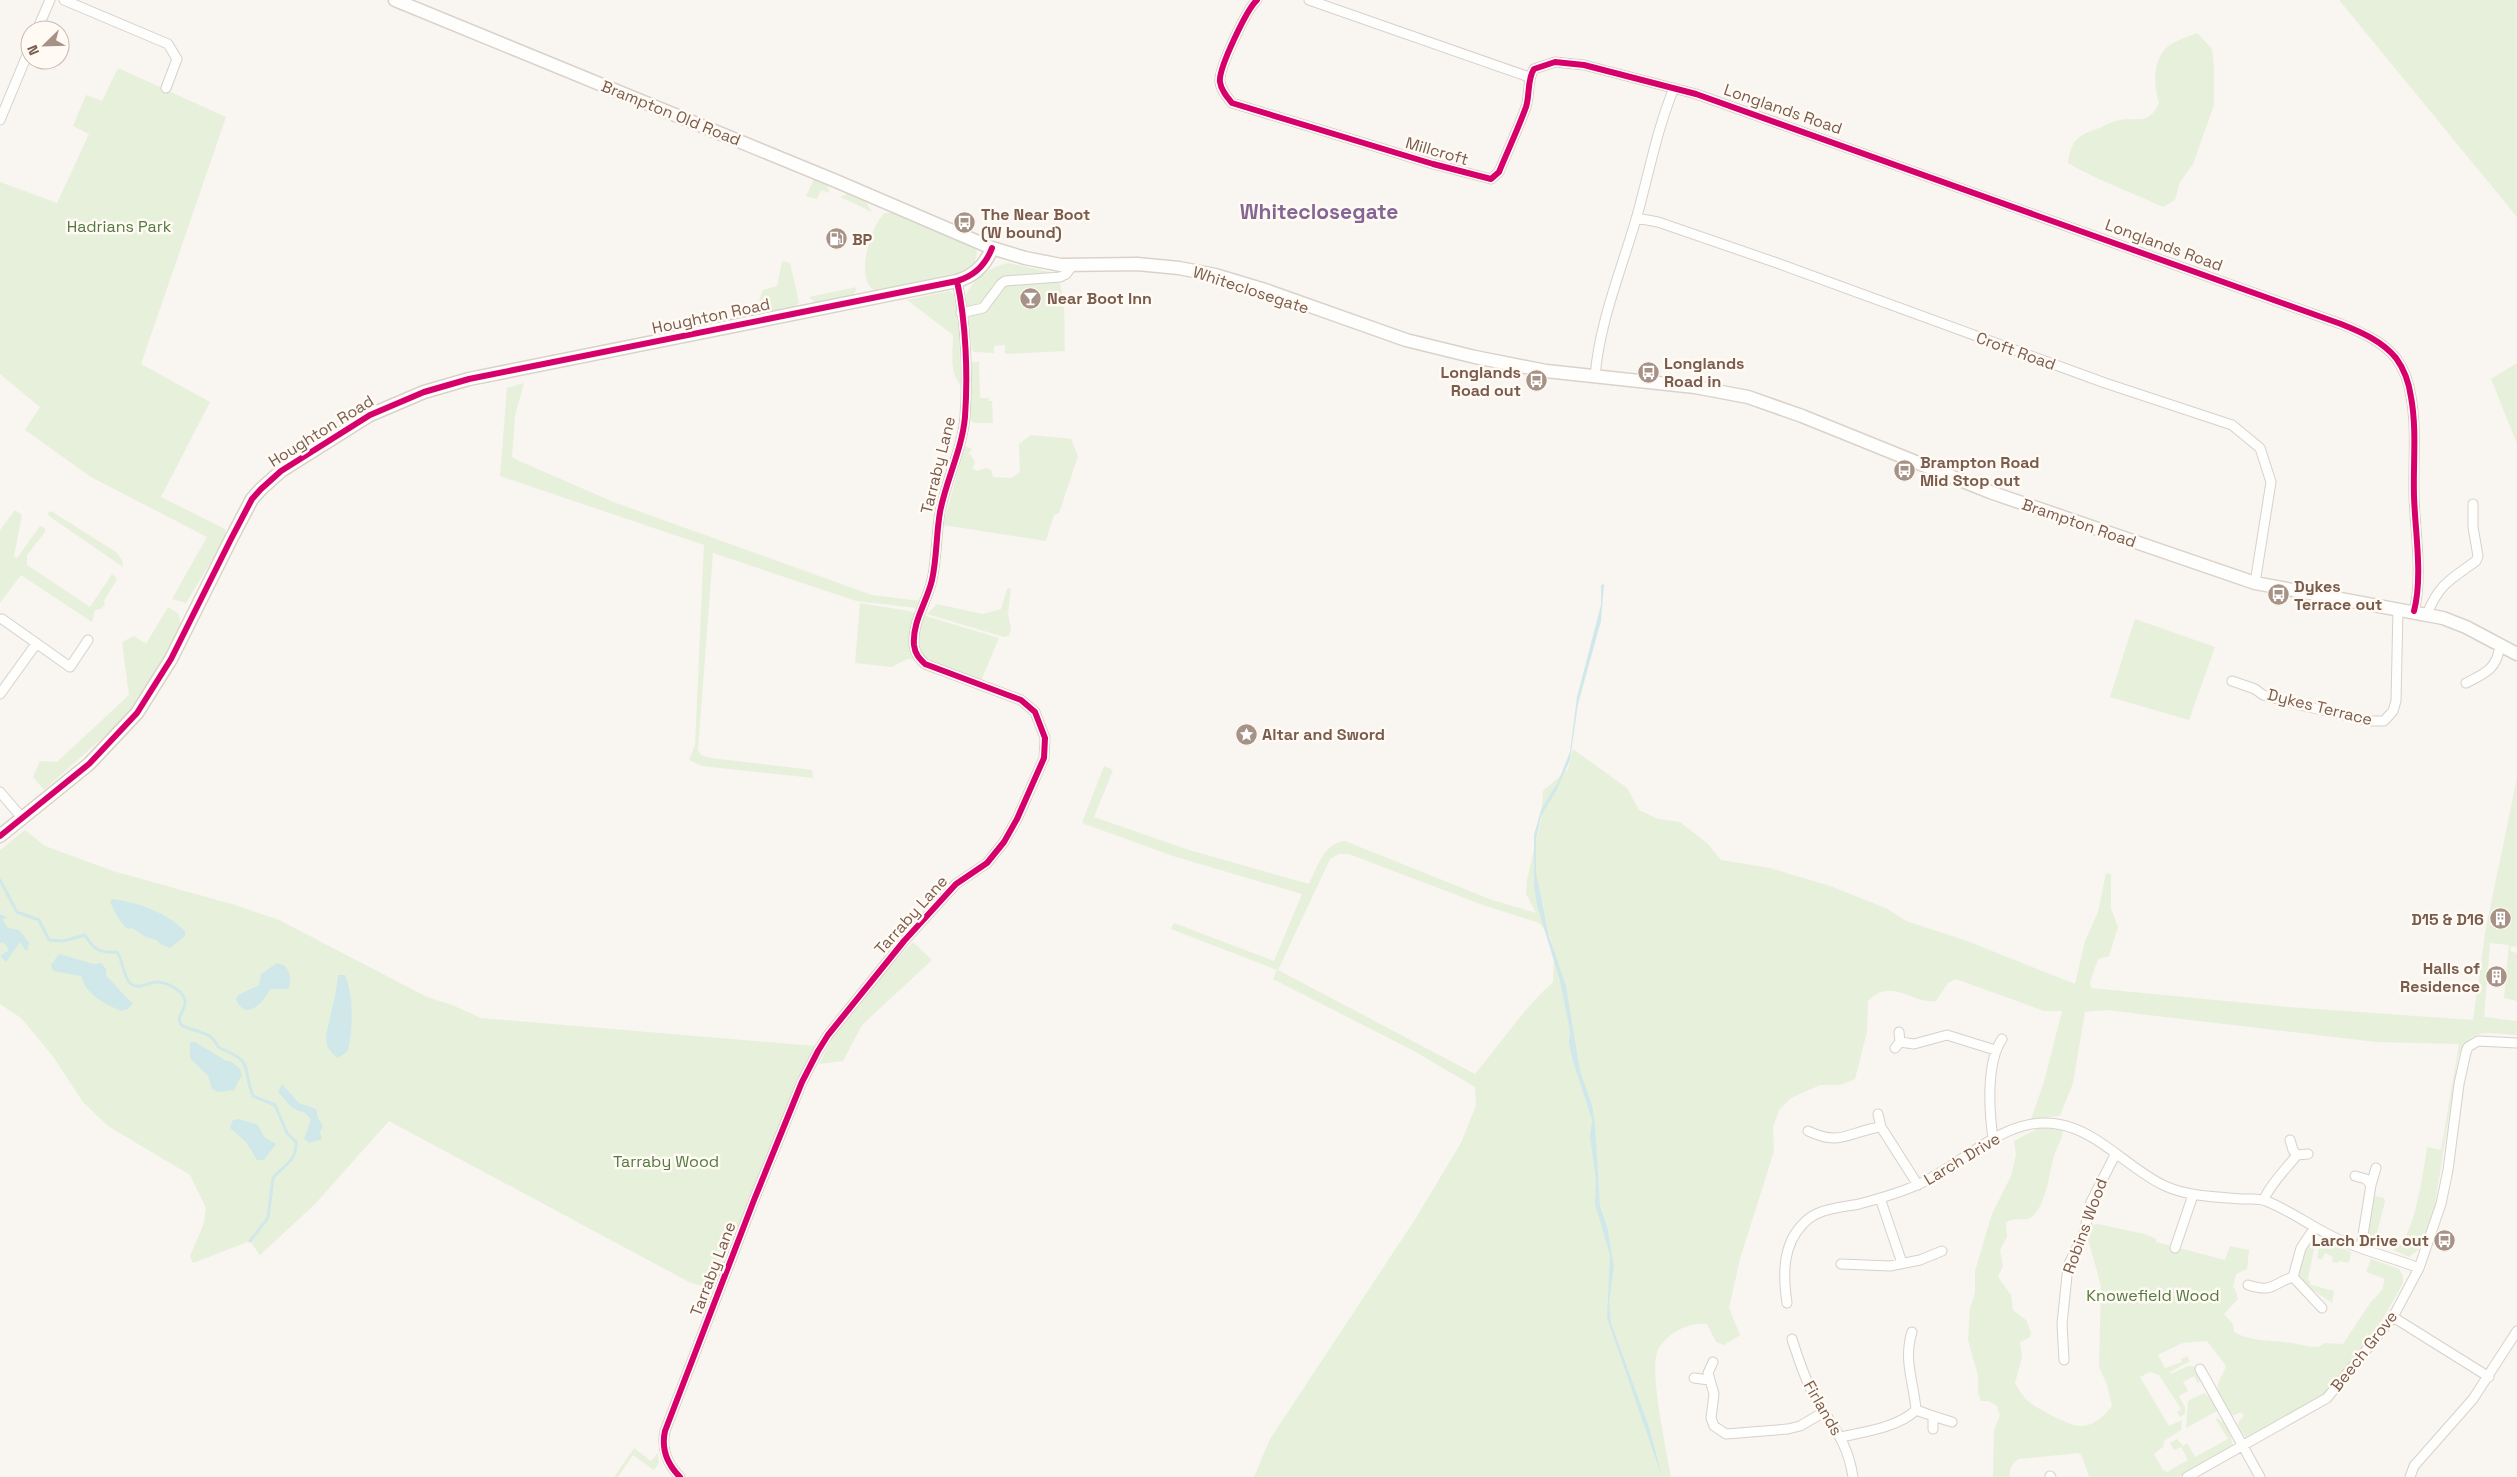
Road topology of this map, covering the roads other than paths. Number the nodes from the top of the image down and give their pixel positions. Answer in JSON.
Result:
{"nodes":[{"id":1,"x":50,"y":0,"type":"edge"},
{"id":2,"x":64,"y":0,"type":"edge"},
{"id":3,"x":395,"y":0,"type":"edge"},
{"id":4,"x":1257,"y":0,"type":"edge"},
{"id":5,"x":1309,"y":0,"type":"edge"},
{"id":6,"x":41,"y":20,"type":"edge"},
{"id":7,"x":21,"y":70,"type":"edge"},
{"id":8,"x":1530,"y":78,"type":"junction"},
{"id":9,"x":166,"y":88,"type":"dead end"},
{"id":10,"x":1674,"y":88,"type":"junction"},
{"id":11,"x":0,"y":120,"type":"edge"},
{"id":12,"x":1636,"y":218,"type":"junction"},
{"id":13,"x":947,"y":228,"type":"joint"},
{"id":14,"x":992,"y":248,"type":"junction"},
{"id":15,"x":1073,"y":265,"type":"junction"},
{"id":16,"x":957,"y":281,"type":"junction"},
{"id":17,"x":962,"y":312,"type":"junction"},
{"id":18,"x":1524,"y":366,"type":"joint"},
{"id":19,"x":1595,"y":378,"type":"junction"},
{"id":20,"x":2474,"y":504,"type":"dead end"},
{"id":21,"x":2255,"y":583,"type":"junction"},
{"id":22,"x":2398,"y":608,"type":"junction"},
{"id":23,"x":2420,"y":612,"type":"junction"},
{"id":24,"x":2,"y":619,"type":"dead end"},
{"id":25,"x":88,"y":640,"type":"dead end"},
{"id":26,"x":36,"y":644,"type":"junction"},
{"id":27,"x":2500,"y":644,"type":"junction"},
{"id":28,"x":2517,"y":654,"type":"edge"},
{"id":29,"x":2232,"y":681,"type":"dead end"},
{"id":30,"x":2466,"y":683,"type":"dead end"},
{"id":31,"x":0,"y":694,"type":"edge"},
{"id":32,"x":0,"y":792,"type":"edge"},
{"id":33,"x":23,"y":819,"type":"junction"},
{"id":34,"x":0,"y":836,"type":"edge"},
{"id":35,"x":1899,"y":1032,"type":"dead end"},
{"id":36,"x":2002,"y":1039,"type":"dead end"},
{"id":37,"x":2517,"y":1043,"type":"edge"},
{"id":38,"x":1994,"y":1050,"type":"junction"},
{"id":39,"x":1878,"y":1114,"type":"dead end"},
{"id":40,"x":1881,"y":1127,"type":"junction"},
{"id":41,"x":1808,"y":1131,"type":"dead end"},
{"id":42,"x":1993,"y":1139,"type":"junction"},
{"id":43,"x":2290,"y":1140,"type":"dead end"},
{"id":44,"x":2308,"y":1154,"type":"dead end"},
{"id":45,"x":2115,"y":1155,"type":"junction"},
{"id":46,"x":2297,"y":1155,"type":"junction"},
{"id":47,"x":2376,"y":1168,"type":"dead end"},
{"id":48,"x":2356,"y":1176,"type":"dead end"},
{"id":49,"x":1918,"y":1185,"type":"junction"},
{"id":50,"x":2371,"y":1185,"type":"junction"},
{"id":51,"x":2193,"y":1195,"type":"junction"},
{"id":52,"x":1880,"y":1198,"type":"junction"},
{"id":53,"x":2264,"y":1200,"type":"junction"},
{"id":54,"x":2314,"y":1226,"type":"junction"},
{"id":55,"x":2361,"y":1247,"type":"junction"},
{"id":56,"x":2175,"y":1248,"type":"dead end"},
{"id":57,"x":1942,"y":1251,"type":"dead end"},
{"id":58,"x":1902,"y":1263,"type":"junction"},
{"id":59,"x":1841,"y":1264,"type":"dead end"},
{"id":60,"x":2419,"y":1268,"type":"junction"},
{"id":61,"x":2293,"y":1277,"type":"junction"},
{"id":62,"x":2248,"y":1285,"type":"dead end"},
{"id":63,"x":1787,"y":1303,"type":"dead end"},
{"id":64,"x":2322,"y":1308,"type":"dead end"},
{"id":65,"x":2393,"y":1317,"type":"junction"},
{"id":66,"x":2517,"y":1331,"type":"edge"},
{"id":67,"x":1912,"y":1332,"type":"dead end"},
{"id":68,"x":1792,"y":1339,"type":"dead end"},
{"id":69,"x":2064,"y":1360,"type":"dead end"},
{"id":70,"x":1713,"y":1362,"type":"dead end"},
{"id":71,"x":2200,"y":1369,"type":"dead end"},
{"id":72,"x":2489,"y":1377,"type":"junction"},
{"id":73,"x":1694,"y":1378,"type":"dead end"},
{"id":74,"x":1709,"y":1380,"type":"junction"},
{"id":75,"x":1916,"y":1410,"type":"junction"},
{"id":76,"x":1824,"y":1412,"type":"junction"},
{"id":77,"x":1934,"y":1416,"type":"junction"},
{"id":78,"x":1952,"y":1422,"type":"dead end"},
{"id":79,"x":1934,"y":1429,"type":"dead end"},
{"id":80,"x":1841,"y":1438,"type":"junction"},
{"id":81,"x":2242,"y":1447,"type":"junction"},
{"id":82,"x":680,"y":1477,"type":"edge"},
{"id":83,"x":1853,"y":1477,"type":"edge"},
{"id":84,"x":2188,"y":1477,"type":"edge"},
{"id":85,"x":2260,"y":1477,"type":"edge"},
{"id":86,"x":2410,"y":1477,"type":"edge"}],
"edges":[{"from":1,"to":6,"type":"street"},
{"from":2,"to":9,"type":"street"},
{"from":3,"to":13,"type":"main road","name":"Brampton Old Road"},
{"from":4,"to":8,"type":"street","name":"Millcroft"},
{"from":5,"to":8,"type":"street"},
{"from":7,"to":11,"type":"street"},
{"from":8,"to":10,"type":"street"},
{"from":10,"to":12,"type":"street"},
{"from":10,"to":23,"type":"street","name":"Longlands Road"},
{"from":12,"to":19,"type":"street"},
{"from":12,"to":21,"type":"street","name":"Croft Road"},
{"from":13,"to":14,"type":"main road","name":"Whiteclosegate"},
{"from":14,"to":15,"type":"main road","name":"Whiteclosegate"},
{"from":14,"to":16,"type":"main road","name":"Houghton Road"},
{"from":15,"to":17,"type":"street"},
{"from":15,"to":18,"type":"main road","name":"Whiteclosegate"},
{"from":16,"to":17,"type":"street","name":"Tarraby Lane"},
{"from":16,"to":33,"type":"main road","name":"Houghton Road"},
{"from":17,"to":82,"type":"street","name":"Tarraby Lane"},
{"from":18,"to":19,"type":"main road","name":"Brampton Road"},
{"from":19,"to":21,"type":"main road","name":"Brampton Road"},
{"from":20,"to":23,"type":"street"},
{"from":21,"to":22,"type":"main road","name":"Brampton Road"},
{"from":22,"to":23,"type":"main road","name":"Brampton Road"},
{"from":22,"to":29,"type":"street","name":"Dykes Terrace"},
{"from":23,"to":27,"type":"main road","name":"Brampton Road"},
{"from":24,"to":26,"type":"street"},
{"from":25,"to":26,"type":"street"},
{"from":26,"to":31,"type":"street"},
{"from":27,"to":28,"type":"main road","name":"Brampton Road"},
{"from":27,"to":30,"type":"street"},
{"from":32,"to":33,"type":"street"},
{"from":33,"to":34,"type":"main road","name":"Houghton Road"},
{"from":35,"to":38,"type":"street"},
{"from":36,"to":38,"type":"street"},
{"from":37,"to":60,"type":"street","name":"Beech Grove"},
{"from":38,"to":42,"type":"street"},
{"from":39,"to":40,"type":"street"},
{"from":40,"to":41,"type":"street"},
{"from":40,"to":49,"type":"street"},
{"from":42,"to":45,"type":"street","name":"Larch Drive"},
{"from":42,"to":49,"type":"street","name":"Larch Drive"},
{"from":43,"to":46,"type":"street"},
{"from":44,"to":46,"type":"street"},
{"from":45,"to":51,"type":"street","name":"Larch Drive"},
{"from":45,"to":69,"type":"street","name":"Robins Wood"},
{"from":46,"to":53,"type":"street"},
{"from":47,"to":50,"type":"street"},
{"from":48,"to":50,"type":"street"},
{"from":49,"to":52,"type":"street","name":"Larch Drive"},
{"from":50,"to":55,"type":"street"},
{"from":51,"to":53,"type":"street","name":"Larch Drive"},
{"from":51,"to":56,"type":"street"},
{"from":52,"to":58,"type":"street"},
{"from":52,"to":63,"type":"street","name":"Larch Drive"},
{"from":53,"to":54,"type":"street","name":"Larch Drive"},
{"from":54,"to":55,"type":"street","name":"Larch Drive"},
{"from":54,"to":61,"type":"street"},
{"from":55,"to":60,"type":"street","name":"Larch Drive"},
{"from":57,"to":58,"type":"street"},
{"from":58,"to":59,"type":"street"},
{"from":60,"to":65,"type":"street","name":"Beech Grove"},
{"from":61,"to":62,"type":"street"},
{"from":61,"to":64,"type":"street"},
{"from":65,"to":72,"type":"street"},
{"from":65,"to":81,"type":"street","name":"Beech Grove"},
{"from":66,"to":72,"type":"street"},
{"from":67,"to":75,"type":"street"},
{"from":68,"to":76,"type":"street","name":"Firlands"},
{"from":70,"to":74,"type":"street"},
{"from":71,"to":81,"type":"street"},
{"from":72,"to":86,"type":"street"},
{"from":73,"to":74,"type":"street"},
{"from":74,"to":76,"type":"street"},
{"from":75,"to":77,"type":"street"},
{"from":75,"to":80,"type":"street"},
{"from":76,"to":80,"type":"street","name":"Firlands"},
{"from":77,"to":78,"type":"street"},
{"from":77,"to":79,"type":"street"},
{"from":80,"to":83,"type":"street","name":"Firlands"},
{"from":81,"to":84,"type":"street","name":"Beech Grove"},
{"from":81,"to":85,"type":"street"}]}
